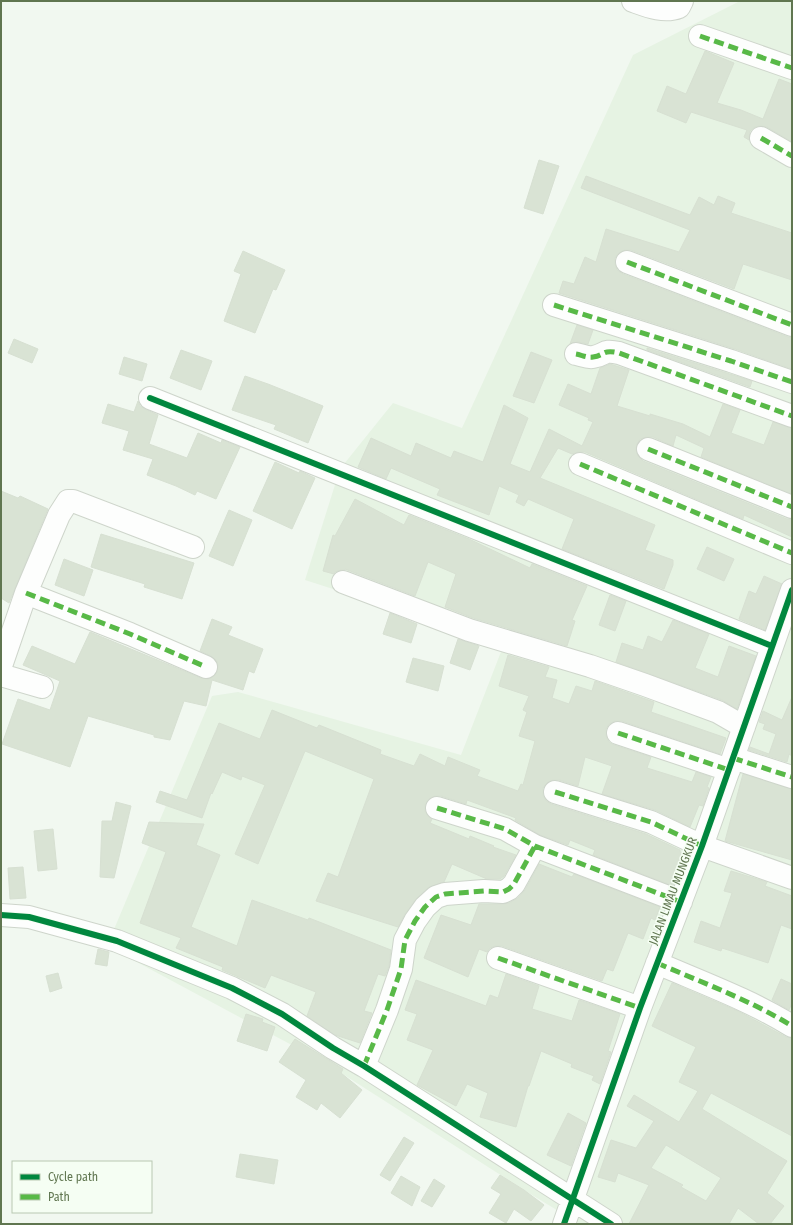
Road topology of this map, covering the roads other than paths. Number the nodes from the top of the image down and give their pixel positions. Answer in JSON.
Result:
{"nodes":[{"id":1,"x":633,"y":1,"type":"edge"},
{"id":2,"x":682,"y":1,"type":"edge"},
{"id":3,"x":700,"y":36,"type":"dead end"},
{"id":4,"x":792,"y":68,"type":"edge"},
{"id":5,"x":761,"y":138,"type":"dead end"},
{"id":6,"x":792,"y":156,"type":"edge"},
{"id":7,"x":628,"y":262,"type":"dead end"},
{"id":8,"x":554,"y":305,"type":"dead end"},
{"id":9,"x":792,"y":325,"type":"edge"},
{"id":10,"x":576,"y":354,"type":"dead end"},
{"id":11,"x":792,"y":382,"type":"edge"},
{"id":12,"x":150,"y":398,"type":"dead end"},
{"id":13,"x":792,"y":416,"type":"edge"},
{"id":14,"x":648,"y":449,"type":"dead end"},
{"id":15,"x":580,"y":464,"type":"dead end"},
{"id":16,"x":792,"y":507,"type":"edge"},
{"id":17,"x":193,"y":547,"type":"dead end"},
{"id":18,"x":792,"y":553,"type":"edge"},
{"id":19,"x":343,"y":582,"type":"dead end"},
{"id":20,"x":792,"y":590,"type":"edge"},
{"id":21,"x":26,"y":593,"type":"junction"},
{"id":22,"x":772,"y":646,"type":"junction"},
{"id":23,"x":1,"y":666,"type":"edge"},
{"id":24,"x":206,"y":667,"type":"dead end"},
{"id":25,"x":1,"y":676,"type":"edge"},
{"id":26,"x":42,"y":687,"type":"dead end"},
{"id":27,"x":744,"y":727,"type":"junction"},
{"id":28,"x":618,"y":733,"type":"dead end"},
{"id":29,"x":731,"y":764,"type":"junction"},
{"id":30,"x":792,"y":777,"type":"edge"},
{"id":31,"x":555,"y":792,"type":"dead end"},
{"id":32,"x":437,"y":808,"type":"dead end"},
{"id":33,"x":535,"y":846,"type":"junction"},
{"id":34,"x":702,"y":846,"type":"junction"},
{"id":35,"x":792,"y":878,"type":"edge"},
{"id":36,"x":681,"y":902,"type":"junction"},
{"id":37,"x":1,"y":915,"type":"edge"},
{"id":38,"x":498,"y":958,"type":"dead end"},
{"id":39,"x":657,"y":964,"type":"junction"},
{"id":40,"x":640,"y":1008,"type":"junction"},
{"id":41,"x":792,"y":1026,"type":"edge"},
{"id":42,"x":364,"y":1066,"type":"junction"},
{"id":43,"x":573,"y":1199,"type":"junction"},
{"id":44,"x":564,"y":1224,"type":"edge"},
{"id":45,"x":611,"y":1224,"type":"edge"}],
"edges":[{"from":1,"to":2,"type":"street"},
{"from":3,"to":4,"type":"street"},
{"from":5,"to":6,"type":"street"},
{"from":7,"to":9,"type":"street"},
{"from":8,"to":11,"type":"street"},
{"from":10,"to":13,"type":"street"},
{"from":12,"to":22,"type":"street"},
{"from":14,"to":16,"type":"street"},
{"from":15,"to":18,"type":"street"},
{"from":17,"to":21,"type":"street"},
{"from":19,"to":27,"type":"street"},
{"from":20,"to":22,"type":"street","name":"JALAN LIMAU MUNGKUR"},
{"from":21,"to":23,"type":"street"},
{"from":21,"to":24,"type":"street"},
{"from":22,"to":27,"type":"street","name":"JALAN LIMAU MUNGKUR"},
{"from":25,"to":26,"type":"street"},
{"from":27,"to":29,"type":"street","name":"JALAN LIMAU MUNGKUR"},
{"from":28,"to":29,"type":"street"},
{"from":29,"to":30,"type":"street"},
{"from":29,"to":34,"type":"street","name":"JALAN LIMAU MUNGKUR"},
{"from":31,"to":34,"type":"street"},
{"from":32,"to":33,"type":"street"},
{"from":33,"to":36,"type":"street"},
{"from":33,"to":42,"type":"street"},
{"from":34,"to":35,"type":"street"},
{"from":34,"to":36,"type":"street","name":"JALAN LIMAU MUNGKUR"},
{"from":36,"to":39,"type":"street","name":"JALAN LIMAU MUNGKUR"},
{"from":37,"to":42,"type":"street"},
{"from":38,"to":40,"type":"street"},
{"from":39,"to":40,"type":"street","name":"JALAN LIMAU MUNGKUR"},
{"from":39,"to":41,"type":"street"},
{"from":40,"to":43,"type":"street","name":"JALAN LIMAU MUNGKUR"},
{"from":42,"to":43,"type":"street"},
{"from":43,"to":44,"type":"street","name":"JALAN LIMAU MUNGKUR"},
{"from":43,"to":45,"type":"street"}]}
